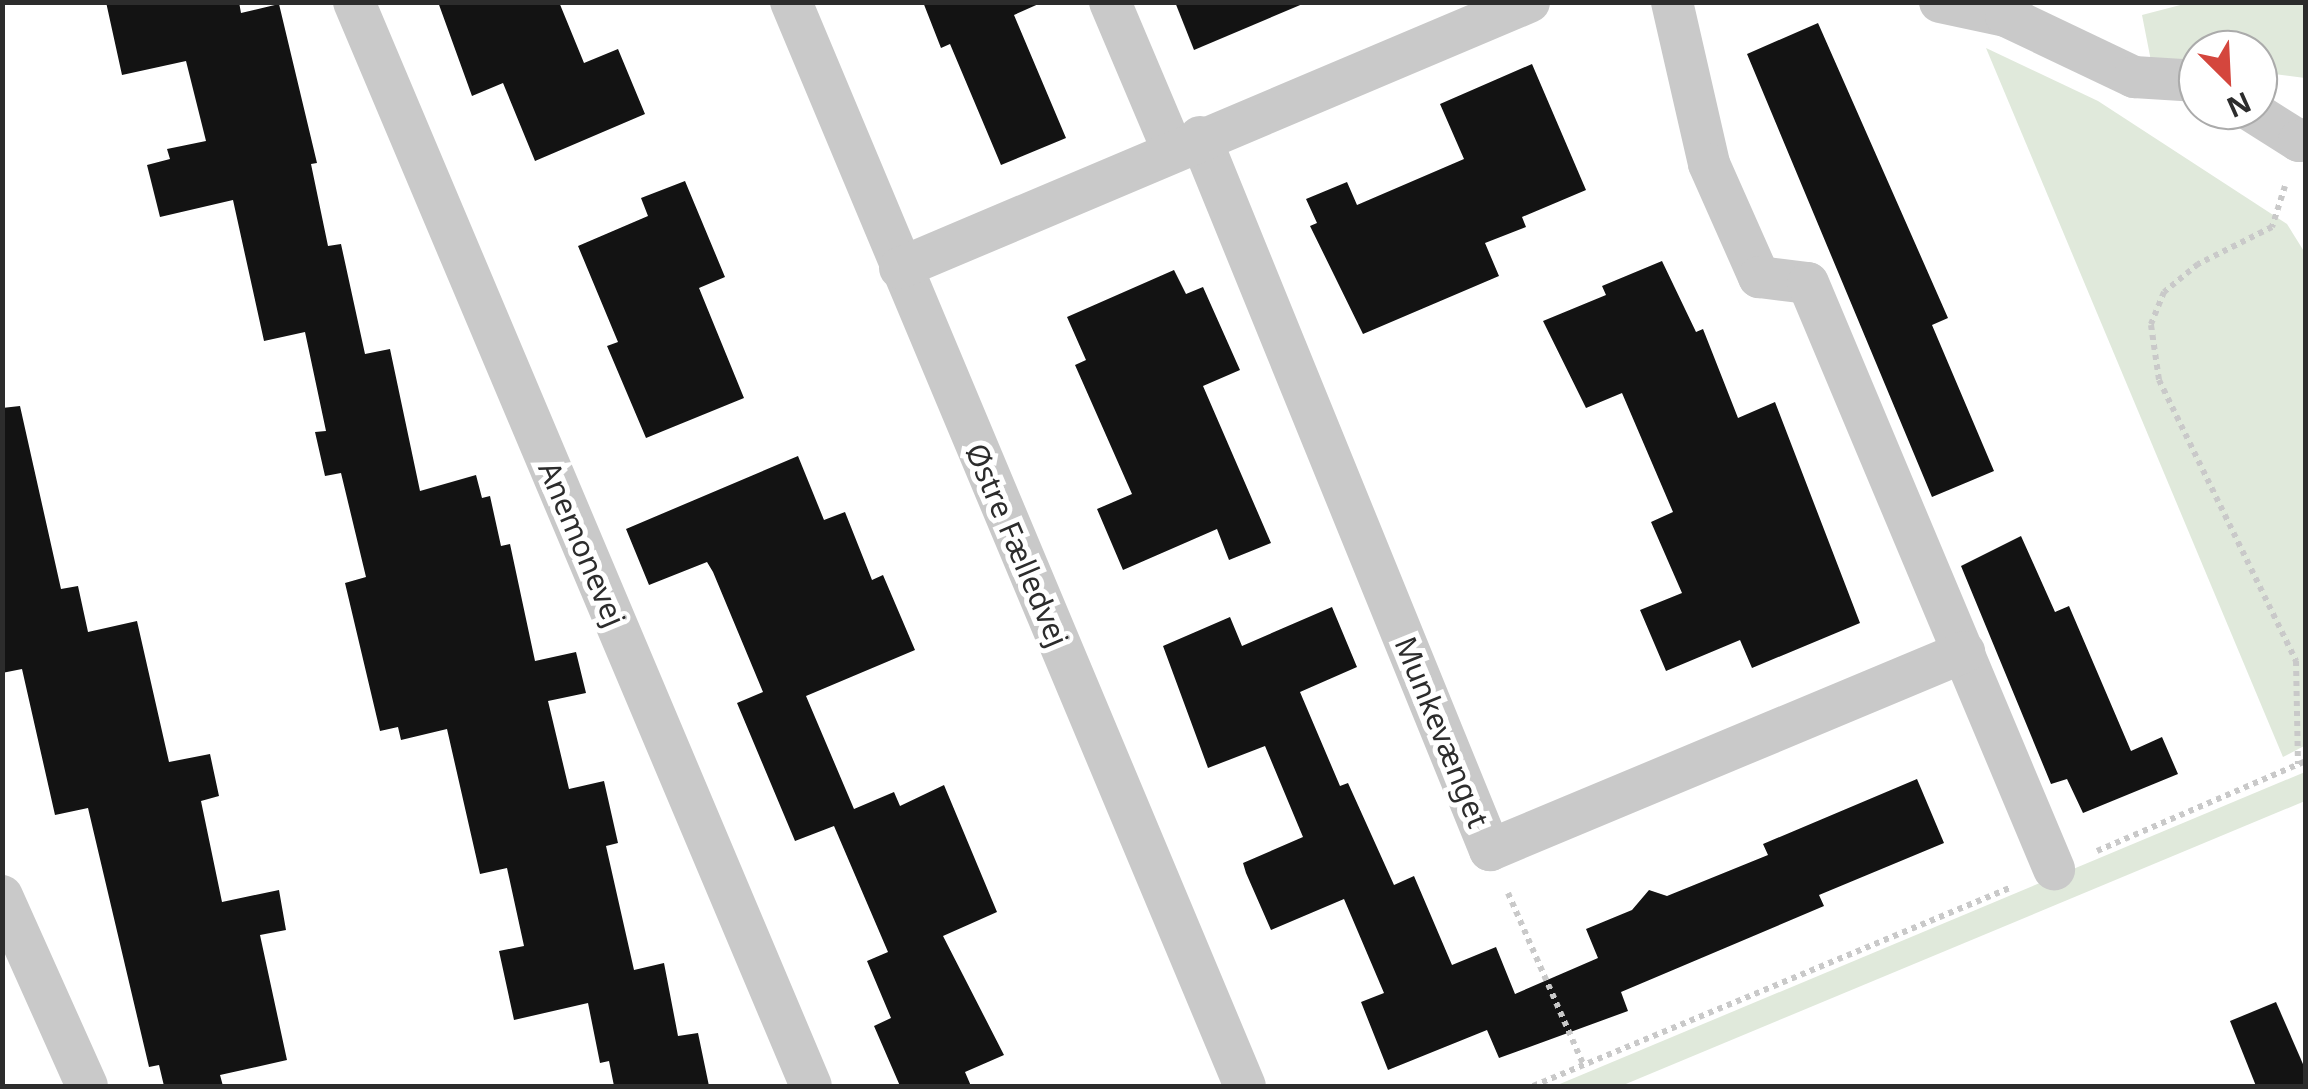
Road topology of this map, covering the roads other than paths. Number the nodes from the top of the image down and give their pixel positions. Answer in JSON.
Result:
{"nodes":[{"id":1,"x":354,"y":2,"type":"edge"},
{"id":2,"x":790,"y":2,"type":"edge"},
{"id":3,"x":1110,"y":2,"type":"edge"},
{"id":4,"x":1530,"y":2,"type":"edge"},
{"id":5,"x":1672,"y":2,"type":"edge"},
{"id":6,"x":1940,"y":2,"type":"edge"},
{"id":7,"x":2178,"y":80,"type":"edge"},
{"id":8,"x":2278,"y":126,"type":"edge"},
{"id":9,"x":2302,"y":140,"type":"edge"},
{"id":10,"x":1186,"y":143,"type":"junction"},
{"id":11,"x":900,"y":268,"type":"junction"},
{"id":12,"x":1964,"y":652,"type":"junction"},
{"id":13,"x":2054,"y":869,"type":"road end"},
{"id":14,"x":2,"y":896,"type":"edge"},
{"id":15,"x":87,"y":1086,"type":"edge"},
{"id":16,"x":811,"y":1086,"type":"edge"},
{"id":17,"x":1245,"y":1086,"type":"edge"}],
"edges":[{"from":1,"to":16,"type":"street","name":"Anemonevej"},
{"from":2,"to":11,"type":"street","name":"Østre Fælledvej"},
{"from":3,"to":10,"type":"street","name":"Munkevænget"},
{"from":4,"to":10,"type":"street"},
{"from":5,"to":12,"type":"street"},
{"from":6,"to":7,"type":"street"},
{"from":8,"to":9,"type":"street"},
{"from":10,"to":11,"type":"street"},
{"from":10,"to":12,"type":"street","name":"Munkevænget"},
{"from":11,"to":17,"type":"street","name":"Østre Fælledvej"},
{"from":12,"to":13,"type":"street"},
{"from":14,"to":15,"type":"street"}]}
